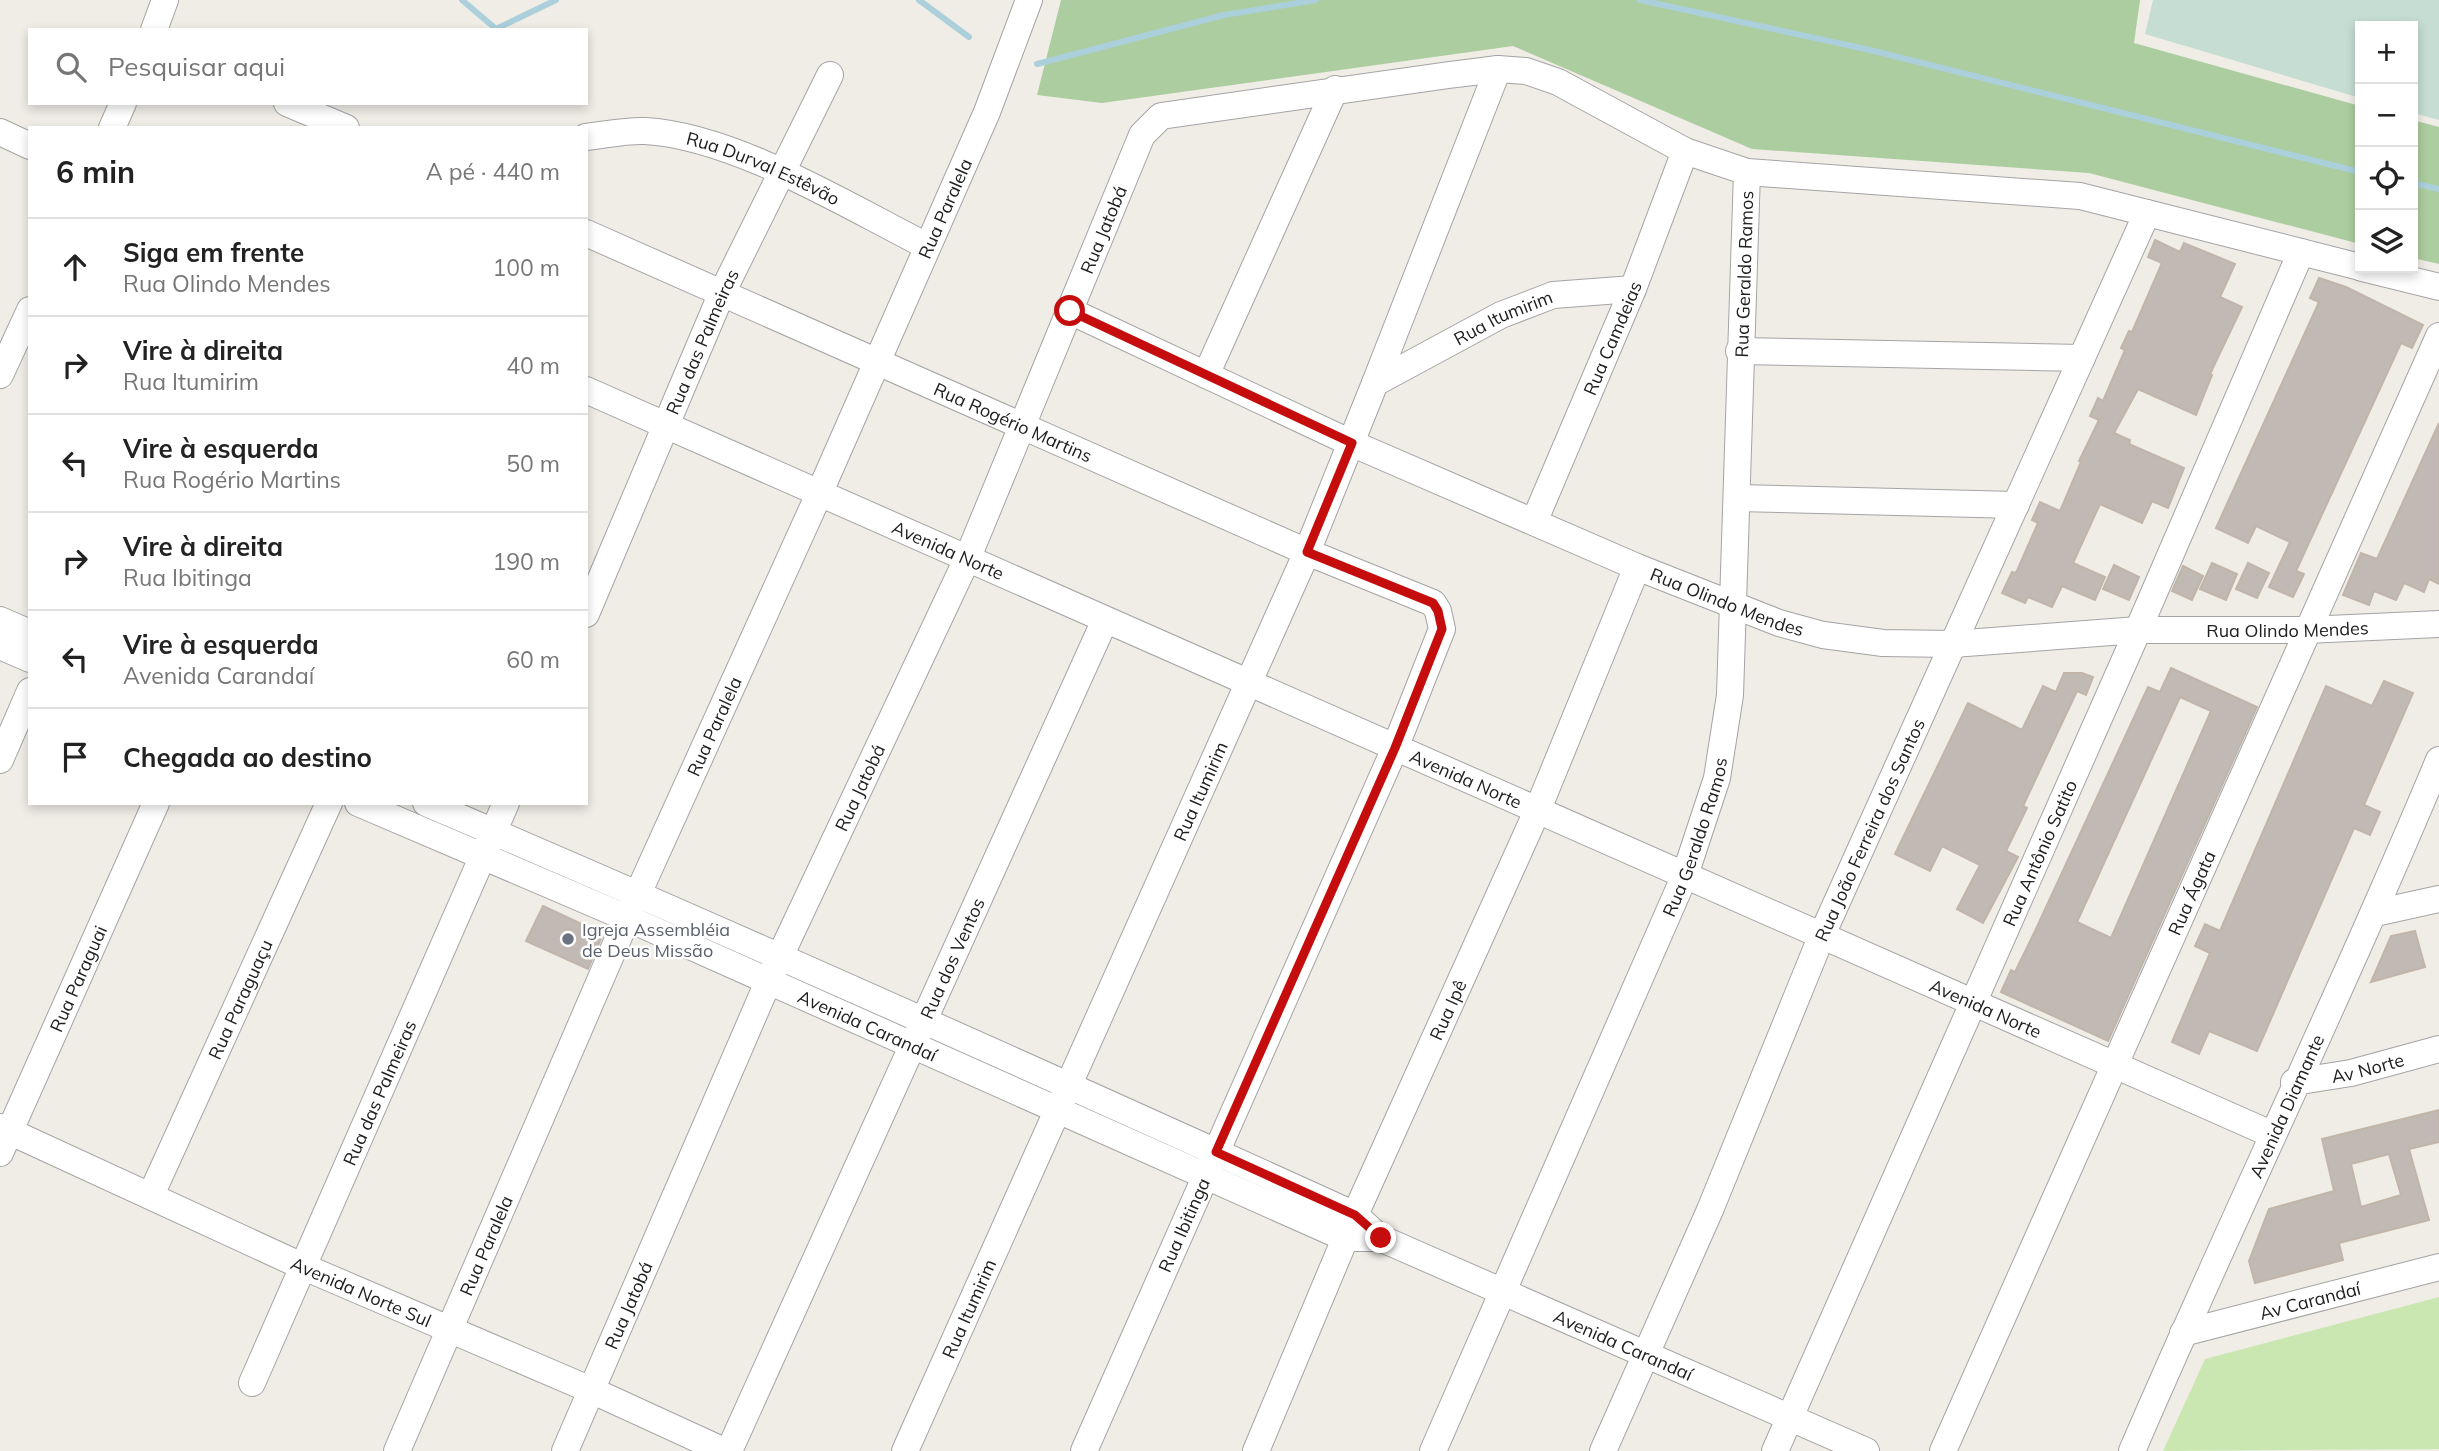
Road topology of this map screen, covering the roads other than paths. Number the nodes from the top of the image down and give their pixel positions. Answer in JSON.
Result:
{"nodes":[{"id":1,"x":165,"y":0,"type":"edge"},
{"id":2,"x":1029,"y":0,"type":"edge"},
{"id":3,"x":155,"y":28,"type":"edge"},
{"id":4,"x":1498,"y":69,"type":"junction"},
{"id":5,"x":830,"y":75,"type":"dead end"},
{"id":6,"x":1335,"y":89,"type":"junction"},
{"id":7,"x":122,"y":105,"type":"edge"},
{"id":8,"x":292,"y":105,"type":"edge"},
{"id":9,"x":113,"y":126,"type":"edge"},
{"id":10,"x":341,"y":126,"type":"edge"},
{"id":11,"x":0,"y":132,"type":"edge"},
{"id":12,"x":588,"y":137,"type":"edge"},
{"id":13,"x":28,"y":145,"type":"edge"},
{"id":14,"x":1685,"y":151,"type":"junction"},
{"id":15,"x":1746,"y":172,"type":"junction"},
{"id":16,"x":783,"y":173,"type":"junction"},
{"id":17,"x":2147,"y":213,"type":"junction"},
{"id":18,"x":588,"y":234,"type":"edge"},
{"id":19,"x":927,"y":246,"type":"junction"},
{"id":20,"x":2301,"y":252,"type":"junction"},
{"id":21,"x":2355,"y":266,"type":"edge"},
{"id":22,"x":2382,"y":273,"type":"edge"},
{"id":23,"x":2439,"y":287,"type":"edge"},
{"id":24,"x":1633,"y":289,"type":"junction"},
{"id":25,"x":721,"y":295,"type":"junction"},
{"id":26,"x":1070,"y":311,"type":"junction"},
{"id":27,"x":28,"y":314,"type":"edge"},
{"id":28,"x":2439,"y":336,"type":"edge"},
{"id":29,"x":1739,"y":351,"type":"junction"},
{"id":30,"x":2082,"y":358,"type":"junction"},
{"id":31,"x":877,"y":362,"type":"junction"},
{"id":32,"x":0,"y":375,"type":"edge"},
{"id":33,"x":1206,"y":375,"type":"junction"},
{"id":34,"x":1375,"y":383,"type":"junction"},
{"id":35,"x":588,"y":391,"type":"edge"},
{"id":36,"x":666,"y":425,"type":"junction"},
{"id":37,"x":1022,"y":425,"type":"junction"},
{"id":38,"x":1352,"y":443,"type":"junction"},
{"id":39,"x":820,"y":494,"type":"junction"},
{"id":40,"x":1737,"y":498,"type":"junction"},
{"id":41,"x":2016,"y":505,"type":"junction"},
{"id":42,"x":1534,"y":522,"type":"junction"},
{"id":43,"x":1307,"y":552,"type":"junction"},
{"id":44,"x":968,"y":556,"type":"junction"},
{"id":45,"x":1637,"y":567,"type":"junction"},
{"id":46,"x":1733,"y":604,"type":"junction"},
{"id":47,"x":588,"y":609,"type":"edge"},
{"id":48,"x":1438,"y":611,"type":"joint"},
{"id":49,"x":0,"y":620,"type":"edge"},
{"id":50,"x":1105,"y":620,"type":"junction"},
{"id":51,"x":2439,"y":624,"type":"edge"},
{"id":52,"x":2138,"y":630,"type":"junction"},
{"id":53,"x":2306,"y":630,"type":"junction"},
{"id":54,"x":28,"y":632,"type":"edge"},
{"id":55,"x":1953,"y":643,"type":"junction"},
{"id":56,"x":0,"y":646,"type":"edge"},
{"id":57,"x":28,"y":658,"type":"edge"},
{"id":58,"x":1248,"y":683,"type":"junction"},
{"id":59,"x":28,"y":696,"type":"edge"},
{"id":60,"x":1395,"y":748,"type":"junction"},
{"id":61,"x":0,"y":760,"type":"edge"},
{"id":62,"x":2439,"y":760,"type":"edge"},
{"id":63,"x":155,"y":805,"type":"edge"},
{"id":64,"x":328,"y":805,"type":"edge"},
{"id":65,"x":363,"y":805,"type":"edge"},
{"id":66,"x":431,"y":805,"type":"edge"},
{"id":67,"x":505,"y":805,"type":"edge"},
{"id":68,"x":1538,"y":809,"type":"junction"},
{"id":69,"x":494,"y":832,"type":"junction"},
{"id":70,"x":484,"y":856,"type":"junction"},
{"id":71,"x":1685,"y":875,"type":"junction"},
{"id":72,"x":638,"y":892,"type":"junction"},
{"id":73,"x":2439,"y":899,"type":"edge"},
{"id":74,"x":2375,"y":913,"type":"junction"},
{"id":75,"x":627,"y":918,"type":"junction"},
{"id":76,"x":1822,"y":935,"type":"junction"},
{"id":77,"x":780,"y":957,"type":"junction"},
{"id":78,"x":768,"y":982,"type":"junction"},
{"id":79,"x":1972,"y":1004,"type":"junction"},
{"id":80,"x":924,"y":1022,"type":"junction"},
{"id":81,"x":913,"y":1048,"type":"junction"},
{"id":82,"x":2439,"y":1049,"type":"edge"},
{"id":83,"x":2117,"y":1066,"type":"junction"},
{"id":84,"x":2294,"y":1082,"type":"junction"},
{"id":85,"x":1069,"y":1085,"type":"junction"},
{"id":86,"x":1057,"y":1112,"type":"junction"},
{"id":87,"x":2271,"y":1134,"type":"junction"},
{"id":88,"x":3,"y":1137,"type":"edge"},
{"id":89,"x":1211,"y":1164,"type":"junction"},
{"id":90,"x":151,"y":1195,"type":"junction"},
{"id":91,"x":1350,"y":1226,"type":"junction"},
{"id":92,"x":304,"y":1267,"type":"junction"},
{"id":93,"x":2439,"y":1267,"type":"edge"},
{"id":94,"x":1505,"y":1292,"type":"junction"},
{"id":95,"x":450,"y":1331,"type":"junction"},
{"id":96,"x":2183,"y":1333,"type":"junction"},
{"id":97,"x":1643,"y":1354,"type":"junction"},
{"id":98,"x":252,"y":1383,"type":"dead end"},
{"id":99,"x":591,"y":1390,"type":"junction"},
{"id":100,"x":1790,"y":1416,"type":"junction"},
{"id":101,"x":397,"y":1451,"type":"edge"},
{"id":102,"x":565,"y":1451,"type":"edge"},
{"id":103,"x":724,"y":1451,"type":"edge"},
{"id":104,"x":729,"y":1451,"type":"edge"},
{"id":105,"x":905,"y":1451,"type":"edge"},
{"id":106,"x":1084,"y":1451,"type":"edge"},
{"id":107,"x":1256,"y":1451,"type":"edge"},
{"id":108,"x":1433,"y":1451,"type":"edge"},
{"id":109,"x":1603,"y":1451,"type":"edge"},
{"id":110,"x":1775,"y":1451,"type":"edge"},
{"id":111,"x":1866,"y":1451,"type":"edge"},
{"id":112,"x":1943,"y":1451,"type":"edge"},
{"id":113,"x":2132,"y":1451,"type":"edge"}],
"edges":[{"from":1,"to":3,"type":"street"},
{"from":2,"to":19,"type":"street","name":"Rua Paralela"},
{"from":4,"to":6,"type":"street"},
{"from":4,"to":14,"type":"street"},
{"from":4,"to":34,"type":"street"},
{"from":5,"to":16,"type":"street","name":"Rua das Palmeiras"},
{"from":6,"to":26,"type":"street","name":"Rua Jatobá"},
{"from":6,"to":33,"type":"street"},
{"from":7,"to":9,"type":"street"},
{"from":8,"to":10,"type":"street"},
{"from":11,"to":13,"type":"street"},
{"from":12,"to":16,"type":"street","name":"Rua Durval Estêvão"},
{"from":14,"to":15,"type":"street"},
{"from":14,"to":24,"type":"street","name":"Rua Camdeias"},
{"from":15,"to":17,"type":"street"},
{"from":15,"to":29,"type":"street","name":"Rua Geraldo Ramos"},
{"from":16,"to":19,"type":"street","name":"Rua Durval Estêvão"},
{"from":16,"to":25,"type":"street","name":"Rua das Palmeiras"},
{"from":17,"to":20,"type":"street"},
{"from":17,"to":30,"type":"street","name":"Rua João Ferreira dos Santos"},
{"from":18,"to":25,"type":"street","name":"Rua Rogério Martins"},
{"from":19,"to":31,"type":"street","name":"Rua Paralela"},
{"from":20,"to":21,"type":"street"},
{"from":20,"to":52,"type":"street","name":"Rua Antônio Satito"},
{"from":22,"to":23,"type":"street"},
{"from":24,"to":34,"type":"street","name":"Rua Itumirim"},
{"from":24,"to":42,"type":"street","name":"Rua Camdeias"},
{"from":25,"to":31,"type":"street","name":"Rua Rogério Martins"},
{"from":25,"to":36,"type":"street","name":"Rua das Palmeiras"},
{"from":26,"to":33,"type":"street","name":"Rua Olindo Mendes"},
{"from":26,"to":37,"type":"street","name":"Rua Jatobá"},
{"from":27,"to":32,"type":"street"},
{"from":28,"to":53,"type":"street","name":"Rua Ágata"},
{"from":29,"to":30,"type":"street"},
{"from":29,"to":40,"type":"street","name":"Rua Geraldo Ramos"},
{"from":30,"to":41,"type":"street","name":"Rua João Ferreira dos Santos"},
{"from":31,"to":37,"type":"street","name":"Rua Rogério Martins"},
{"from":31,"to":39,"type":"street","name":"Rua Paralela"},
{"from":33,"to":38,"type":"street","name":"Rua Olindo Mendes"},
{"from":34,"to":38,"type":"street","name":"Rua Itumirim"},
{"from":35,"to":36,"type":"street","name":"Avenida Norte"},
{"from":36,"to":39,"type":"street","name":"Avenida Norte"},
{"from":36,"to":47,"type":"street","name":"Rua das Palmeiras"},
{"from":37,"to":43,"type":"street","name":"Rua Rogério Martins"},
{"from":37,"to":44,"type":"street","name":"Rua Jatobá"},
{"from":38,"to":42,"type":"street","name":"Rua Olindo Mendes"},
{"from":38,"to":43,"type":"street","name":"Rua Itumirim"},
{"from":39,"to":44,"type":"street","name":"Avenida Norte"},
{"from":39,"to":72,"type":"street","name":"Rua Paralela"},
{"from":40,"to":41,"type":"street"},
{"from":40,"to":46,"type":"street","name":"Rua Geraldo Ramos"},
{"from":41,"to":55,"type":"street","name":"Rua João Ferreira dos Santos"},
{"from":42,"to":45,"type":"street","name":"Rua Olindo Mendes"},
{"from":43,"to":48,"type":"street","name":"Rua Rogério Martins"},
{"from":43,"to":58,"type":"street","name":"Rua Itumirim"},
{"from":44,"to":50,"type":"street","name":"Avenida Norte"},
{"from":44,"to":77,"type":"street","name":"Rua Jatobá"},
{"from":45,"to":46,"type":"street","name":"Rua Olindo Mendes"},
{"from":45,"to":68,"type":"street","name":"Rua Ipê"},
{"from":46,"to":55,"type":"street","name":"Rua Olindo Mendes"},
{"from":46,"to":71,"type":"street","name":"Rua Geraldo Ramos"},
{"from":48,"to":60,"type":"street","name":"Rua Ibitinga"},
{"from":49,"to":54,"type":"street"},
{"from":50,"to":58,"type":"street","name":"Avenida Norte"},
{"from":50,"to":80,"type":"street","name":"Rua dos Ventos"},
{"from":51,"to":53,"type":"street","name":"Rua Olindo Mendes"},
{"from":52,"to":53,"type":"street","name":"Rua Olindo Mendes"},
{"from":52,"to":55,"type":"street","name":"Rua Olindo Mendes"},
{"from":52,"to":79,"type":"street","name":"Rua Antônio Satito"},
{"from":53,"to":83,"type":"street","name":"Rua Ágata"},
{"from":55,"to":76,"type":"street","name":"Rua João Ferreira dos Santos"},
{"from":56,"to":57,"type":"street"},
{"from":58,"to":60,"type":"street","name":"Avenida Norte"},
{"from":58,"to":85,"type":"street","name":"Rua Itumirim"},
{"from":59,"to":61,"type":"street"},
{"from":60,"to":68,"type":"street","name":"Avenida Norte"},
{"from":60,"to":89,"type":"street","name":"Rua Ibitinga"},
{"from":62,"to":74,"type":"street","name":"Avenida Diamante"},
{"from":63,"to":88,"type":"street","name":"Rua Paraguai"},
{"from":64,"to":90,"type":"street","name":"Rua Paraguaçu"},
{"from":65,"to":70,"type":"street","name":"Avenida Carandaí"},
{"from":66,"to":69,"type":"street","name":"Avenida Carandaí"},
{"from":67,"to":69,"type":"street","name":"Rua das Palmeiras"},
{"from":68,"to":71,"type":"street","name":"Avenida Norte"},
{"from":68,"to":91,"type":"street","name":"Rua Ipê"},
{"from":69,"to":70,"type":"street","name":"Rua das Palmeiras"},
{"from":69,"to":72,"type":"street","name":"Avenida Carandaí"},
{"from":70,"to":75,"type":"street","name":"Avenida Carandaí"},
{"from":70,"to":92,"type":"street","name":"Rua das Palmeiras"},
{"from":71,"to":76,"type":"street","name":"Avenida Norte"},
{"from":71,"to":94,"type":"street","name":"Rua Geraldo Ramos"},
{"from":72,"to":75,"type":"street","name":"Rua Paralela"},
{"from":72,"to":77,"type":"street","name":"Avenida Carandaí"},
{"from":73,"to":74,"type":"street"},
{"from":74,"to":84,"type":"street","name":"Avenida Diamante"},
{"from":75,"to":78,"type":"street","name":"Avenida Carandaí"},
{"from":75,"to":95,"type":"street","name":"Rua Paralela"},
{"from":76,"to":79,"type":"street","name":"Avenida Norte"},
{"from":76,"to":97,"type":"street","name":"Rua João Ferreira dos Santos"},
{"from":77,"to":78,"type":"street","name":"Rua Jatobá"},
{"from":77,"to":80,"type":"street","name":"Avenida Carandaí"},
{"from":78,"to":81,"type":"street","name":"Avenida Carandaí"},
{"from":78,"to":99,"type":"street","name":"Rua Jatobá"},
{"from":79,"to":83,"type":"street","name":"Avenida Norte"},
{"from":79,"to":100,"type":"street","name":"Rua Antônio Satito"},
{"from":80,"to":81,"type":"street","name":"Rua dos Ventos"},
{"from":80,"to":85,"type":"street","name":"Avenida Carandaí"},
{"from":81,"to":86,"type":"street","name":"Avenida Carandaí"},
{"from":81,"to":104,"type":"street","name":"Rua dos Ventos"},
{"from":82,"to":84,"type":"street","name":"Av Norte"},
{"from":83,"to":87,"type":"street","name":"Avenida Norte"},
{"from":83,"to":112,"type":"street","name":"Rua Ágata"},
{"from":84,"to":87,"type":"street","name":"Avenida Diamante"},
{"from":85,"to":86,"type":"street","name":"Rua Itumirim"},
{"from":85,"to":89,"type":"street","name":"Avenida Carandaí"},
{"from":86,"to":89,"type":"street","name":"Avenida Carandaí"},
{"from":86,"to":105,"type":"street","name":"Rua Itumirim"},
{"from":87,"to":96,"type":"street","name":"Avenida Diamante"},
{"from":88,"to":90,"type":"street","name":"Avenida Norte Sul"},
{"from":89,"to":91,"type":"street","name":"Avenida Carandaí"},
{"from":89,"to":106,"type":"street","name":"Rua Ibitinga"},
{"from":90,"to":92,"type":"street","name":"Avenida Norte Sul"},
{"from":91,"to":94,"type":"street","name":"Avenida Carandaí"},
{"from":91,"to":107,"type":"street","name":"Rua Ipê"},
{"from":92,"to":95,"type":"street","name":"Avenida Norte Sul"},
{"from":92,"to":98,"type":"street","name":"Rua das Palmeiras"},
{"from":93,"to":96,"type":"street","name":"Av Carandaí"},
{"from":94,"to":97,"type":"street","name":"Avenida Carandaí"},
{"from":94,"to":108,"type":"street","name":"Rua Geraldo Ramos"},
{"from":95,"to":99,"type":"street","name":"Avenida Norte Sul"},
{"from":95,"to":101,"type":"street","name":"Rua Paralela"},
{"from":96,"to":113,"type":"street","name":"Avenida Diamante"},
{"from":97,"to":100,"type":"street","name":"Avenida Carandaí"},
{"from":97,"to":109,"type":"street","name":"Rua João Ferreira dos Santos"},
{"from":99,"to":102,"type":"street","name":"Rua Jatobá"},
{"from":99,"to":103,"type":"street","name":"Avenida Norte Sul"},
{"from":100,"to":110,"type":"street","name":"Rua Antônio Satito"},
{"from":100,"to":111,"type":"street","name":"Avenida Carandaí"}]}
